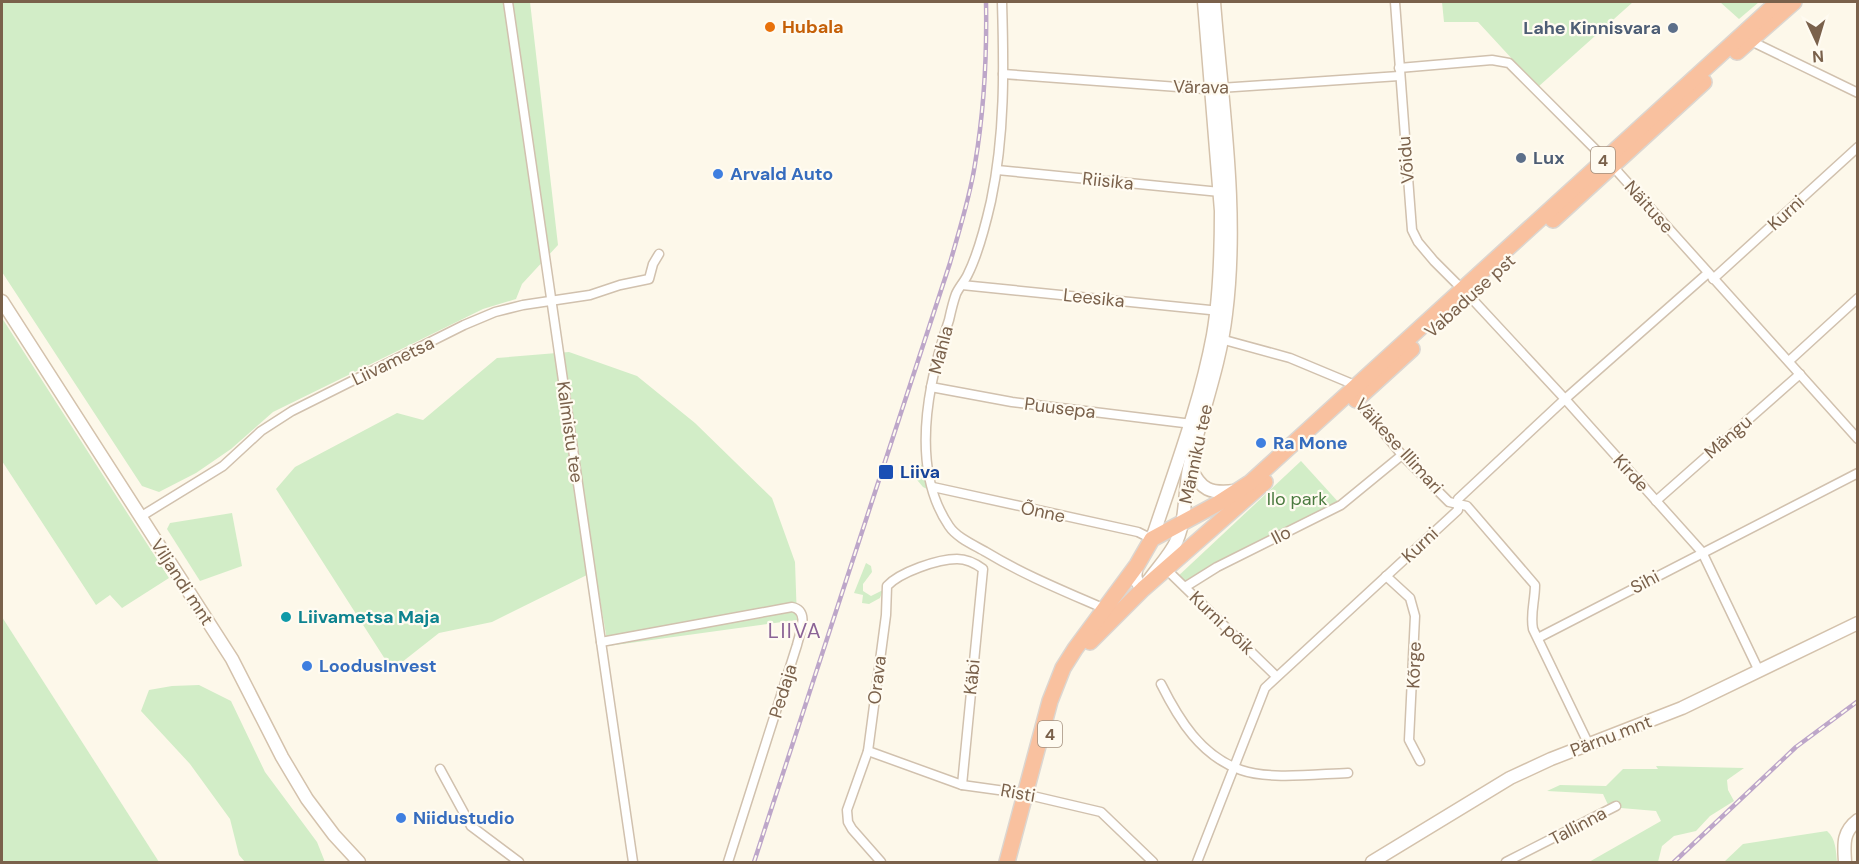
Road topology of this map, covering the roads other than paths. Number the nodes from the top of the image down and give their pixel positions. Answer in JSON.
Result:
{"nodes":[{"id":1,"x":508,"y":2,"type":"edge"},
{"id":2,"x":1002,"y":2,"type":"edge"},
{"id":3,"x":1204,"y":2,"type":"edge"},
{"id":4,"x":1214,"y":2,"type":"edge"},
{"id":5,"x":1395,"y":2,"type":"edge"},
{"id":6,"x":1778,"y":2,"type":"edge"},
{"id":7,"x":1794,"y":2,"type":"edge"},
{"id":8,"x":1748,"y":36,"type":"junction"},
{"id":9,"x":1399,"y":72,"type":"junction"},
{"id":10,"x":1003,"y":74,"type":"junction"},
{"id":11,"x":1216,"y":88,"type":"junction"},
{"id":12,"x":1857,"y":93,"type":"edge"},
{"id":13,"x":1857,"y":147,"type":"edge"},
{"id":14,"x":1608,"y":163,"type":"junction"},
{"id":15,"x":997,"y":170,"type":"junction"},
{"id":16,"x":1220,"y":192,"type":"junction"},
{"id":17,"x":659,"y":254,"type":"dead end"},
{"id":18,"x":1711,"y":276,"type":"junction"},
{"id":19,"x":962,"y":285,"type":"junction"},
{"id":20,"x":1466,"y":293,"type":"junction"},
{"id":21,"x":1857,"y":298,"type":"edge"},
{"id":22,"x":552,"y":300,"type":"junction"},
{"id":23,"x":2,"y":302,"type":"edge"},
{"id":24,"x":1221,"y":311,"type":"junction"},
{"id":25,"x":1217,"y":338,"type":"junction"},
{"id":26,"x":1789,"y":361,"type":"junction"},
{"id":27,"x":1800,"y":374,"type":"junction"},
{"id":28,"x":931,"y":387,"type":"junction"},
{"id":29,"x":1353,"y":393,"type":"junction"},
{"id":30,"x":1565,"y":399,"type":"junction"},
{"id":31,"x":1194,"y":429,"type":"junction"},
{"id":32,"x":1857,"y":439,"type":"edge"},
{"id":33,"x":1402,"y":455,"type":"junction"},
{"id":34,"x":1189,"y":466,"type":"junction"},
{"id":35,"x":1857,"y":473,"type":"edge"},
{"id":36,"x":933,"y":487,"type":"junction"},
{"id":37,"x":1239,"y":490,"type":"junction"},
{"id":38,"x":1656,"y":501,"type":"junction"},
{"id":39,"x":1458,"y":504,"type":"junction"},
{"id":40,"x":140,"y":517,"type":"junction"},
{"id":41,"x":1182,"y":521,"type":"junction"},
{"id":42,"x":1152,"y":538,"type":"junction"},
{"id":43,"x":1702,"y":552,"type":"junction"},
{"id":44,"x":1137,"y":565,"type":"junction"},
{"id":45,"x":983,"y":569,"type":"joint"},
{"id":46,"x":1167,"y":570,"type":"junction"},
{"id":47,"x":1386,"y":576,"type":"junction"},
{"id":48,"x":1185,"y":587,"type":"junction"},
{"id":49,"x":1143,"y":589,"type":"junction"},
{"id":50,"x":1105,"y":609,"type":"junction"},
{"id":51,"x":1857,"y":623,"type":"edge"},
{"id":52,"x":1538,"y":638,"type":"junction"},
{"id":53,"x":601,"y":642,"type":"junction"},
{"id":54,"x":1759,"y":671,"type":"junction"},
{"id":55,"x":1276,"y":676,"type":"junction"},
{"id":56,"x":1161,"y":684,"type":"dead end"},
{"id":57,"x":1589,"y":745,"type":"junction"},
{"id":58,"x":868,"y":752,"type":"junction"},
{"id":59,"x":1420,"y":762,"type":"dead end"},
{"id":60,"x":1234,"y":766,"type":"junction"},
{"id":61,"x":440,"y":770,"type":"dead end"},
{"id":62,"x":1348,"y":773,"type":"dead end"},
{"id":63,"x":962,"y":785,"type":"junction"},
{"id":64,"x":1029,"y":795,"type":"junction"},
{"id":65,"x":1616,"y":806,"type":"dead end"},
{"id":66,"x":1857,"y":820,"type":"edge"},
{"id":67,"x":359,"y":862,"type":"edge"},
{"id":68,"x":519,"y":862,"type":"edge"},
{"id":69,"x":633,"y":862,"type":"edge"},
{"id":70,"x":728,"y":862,"type":"edge"},
{"id":71,"x":881,"y":862,"type":"edge"},
{"id":72,"x":1007,"y":862,"type":"edge"},
{"id":73,"x":1017,"y":862,"type":"edge"},
{"id":74,"x":1153,"y":862,"type":"edge"},
{"id":75,"x":1197,"y":862,"type":"edge"},
{"id":76,"x":1372,"y":862,"type":"edge"},
{"id":77,"x":1506,"y":862,"type":"edge"},
{"id":78,"x":1845,"y":862,"type":"edge"}],
"edges":[{"from":1,"to":22,"type":"street","name":"Kalmistu tee"},
{"from":2,"to":10,"type":"street","name":"Mahla"},
{"from":3,"to":11,"type":"main road","name":"Männiku tee"},
{"from":4,"to":11,"type":"main road","name":"Männiku tee"},
{"from":5,"to":9,"type":"street","name":"Võidu"},
{"from":6,"to":8,"type":"highway","name":"Vabaduse pst","number":"4"},
{"from":7,"to":8,"type":"highway","name":"Vabaduse pst","number":"4"},
{"from":8,"to":12,"type":"street"},
{"from":8,"to":14,"type":"highway","name":"Vabaduse pst","number":"4"},
{"from":9,"to":11,"type":"street","name":"Värava"},
{"from":9,"to":14,"type":"street","name":"Näituse"},
{"from":9,"to":20,"type":"street","name":"Võidu"},
{"from":10,"to":11,"type":"street","name":"Värava"},
{"from":10,"to":15,"type":"street","name":"Mahla"},
{"from":11,"to":16,"type":"main road","name":"Männiku tee"},
{"from":11,"to":24,"type":"main road","name":"Männiku tee"},
{"from":13,"to":18,"type":"street","name":"Kurni"},
{"from":14,"to":18,"type":"street","name":"Näituse"},
{"from":14,"to":20,"type":"highway","name":"Vabaduse pst","number":"4"},
{"from":15,"to":16,"type":"street","name":"Riisika"},
{"from":15,"to":19,"type":"street","name":"Mahla"},
{"from":16,"to":24,"type":"main road","name":"Männiku tee"},
{"from":17,"to":22,"type":"street","name":"Liivametsa"},
{"from":18,"to":26,"type":"street","name":"Näituse"},
{"from":18,"to":30,"type":"street","name":"Kurni"},
{"from":19,"to":24,"type":"street","name":"Leesika"},
{"from":19,"to":28,"type":"street","name":"Mahla"},
{"from":20,"to":29,"type":"highway","name":"Vabaduse pst","number":"4"},
{"from":20,"to":30,"type":"street","name":"Kirde"},
{"from":21,"to":26,"type":"street"},
{"from":22,"to":40,"type":"street","name":"Liivametsa"},
{"from":22,"to":53,"type":"street","name":"Kalmistu tee"},
{"from":23,"to":40,"type":"main road","name":"Viljandi mnt"},
{"from":24,"to":25,"type":"main road","name":"Männiku tee"},
{"from":25,"to":29,"type":"street"},
{"from":25,"to":31,"type":"main road","name":"Männiku tee"},
{"from":26,"to":27,"type":"street","name":"Näituse"},
{"from":27,"to":32,"type":"street","name":"Näituse"},
{"from":27,"to":38,"type":"street","name":"Mängu"},
{"from":28,"to":31,"type":"street","name":"Puusepa"},
{"from":28,"to":36,"type":"street","name":"Mahla"},
{"from":29,"to":33,"type":"street","name":"Väikese Illimari"},
{"from":29,"to":37,"type":"highway","name":"Vabaduse pst","number":"4"},
{"from":29,"to":46,"type":"highway","name":"Vabaduse pst","number":"4"},
{"from":30,"to":38,"type":"street","name":"Kirde"},
{"from":30,"to":39,"type":"street","name":"Kurni"},
{"from":31,"to":34,"type":"main road","name":"Männiku tee"},
{"from":31,"to":42,"type":"main road","name":"Männiku tee"},
{"from":33,"to":39,"type":"street","name":"Väikese Illimari"},
{"from":33,"to":48,"type":"street","name":"Ilo"},
{"from":34,"to":37,"type":"main road"},
{"from":34,"to":41,"type":"main road","name":"Männiku tee"},
{"from":35,"to":43,"type":"street","name":"Sihi"},
{"from":36,"to":42,"type":"street","name":"Õnne"},
{"from":36,"to":50,"type":"street","name":"Mahla"},
{"from":37,"to":41,"type":"highway","name":"Vabaduse pst","number":"4"},
{"from":38,"to":43,"type":"street","name":"Kirde"},
{"from":39,"to":47,"type":"street","name":"Kurni"},
{"from":39,"to":52,"type":"street","name":"Väikese Illimari"},
{"from":40,"to":67,"type":"main road","name":"Viljandi mnt"},
{"from":41,"to":42,"type":"highway","name":"Vabaduse pst","number":"4"},
{"from":41,"to":49,"type":"main road","name":"Männiku tee"},
{"from":42,"to":44,"type":"highway","name":"Männiku tee","number":"4"},
{"from":43,"to":52,"type":"street","name":"Sihi"},
{"from":43,"to":54,"type":"street","name":"Kirde"},
{"from":44,"to":49,"type":"main road"},
{"from":44,"to":50,"type":"highway","name":"Männiku tee","number":"4"},
{"from":45,"to":58,"type":"street","name":"Orava"},
{"from":45,"to":63,"type":"street","name":"Käbi"},
{"from":46,"to":48,"type":"street","name":"Kurni põik"},
{"from":46,"to":49,"type":"highway","name":"Vabaduse pst","number":"4"},
{"from":47,"to":55,"type":"street","name":"Kurni"},
{"from":47,"to":59,"type":"street","name":"Kõrge"},
{"from":48,"to":55,"type":"street","name":"Kurni põik"},
{"from":49,"to":64,"type":"highway","name":"Männiku tee","number":"4"},
{"from":50,"to":64,"type":"highway","name":"Männiku tee","number":"4"},
{"from":51,"to":54,"type":"main road","name":"Pärnu mnt"},
{"from":52,"to":57,"type":"street"},
{"from":53,"to":69,"type":"street","name":"Kalmistu tee"},
{"from":53,"to":70,"type":"street","name":"Pedaja"},
{"from":54,"to":57,"type":"main road","name":"Pärnu mnt"},
{"from":55,"to":60,"type":"street","name":"Kurni"},
{"from":56,"to":60,"type":"street"},
{"from":57,"to":76,"type":"main road","name":"Pärnu mnt"},
{"from":58,"to":63,"type":"street","name":"Risti"},
{"from":58,"to":71,"type":"street","name":"Orava"},
{"from":60,"to":62,"type":"street"},
{"from":60,"to":75,"type":"street","name":"Kurni"},
{"from":61,"to":68,"type":"street"},
{"from":63,"to":64,"type":"street","name":"Risti"},
{"from":64,"to":72,"type":"highway","name":"Männiku tee","number":"4"},
{"from":64,"to":73,"type":"highway","name":"Männiku tee","number":"4"},
{"from":64,"to":74,"type":"street","name":"Risti"},
{"from":65,"to":77,"type":"street","name":"Tallinna"},
{"from":66,"to":78,"type":"main road"}]}
